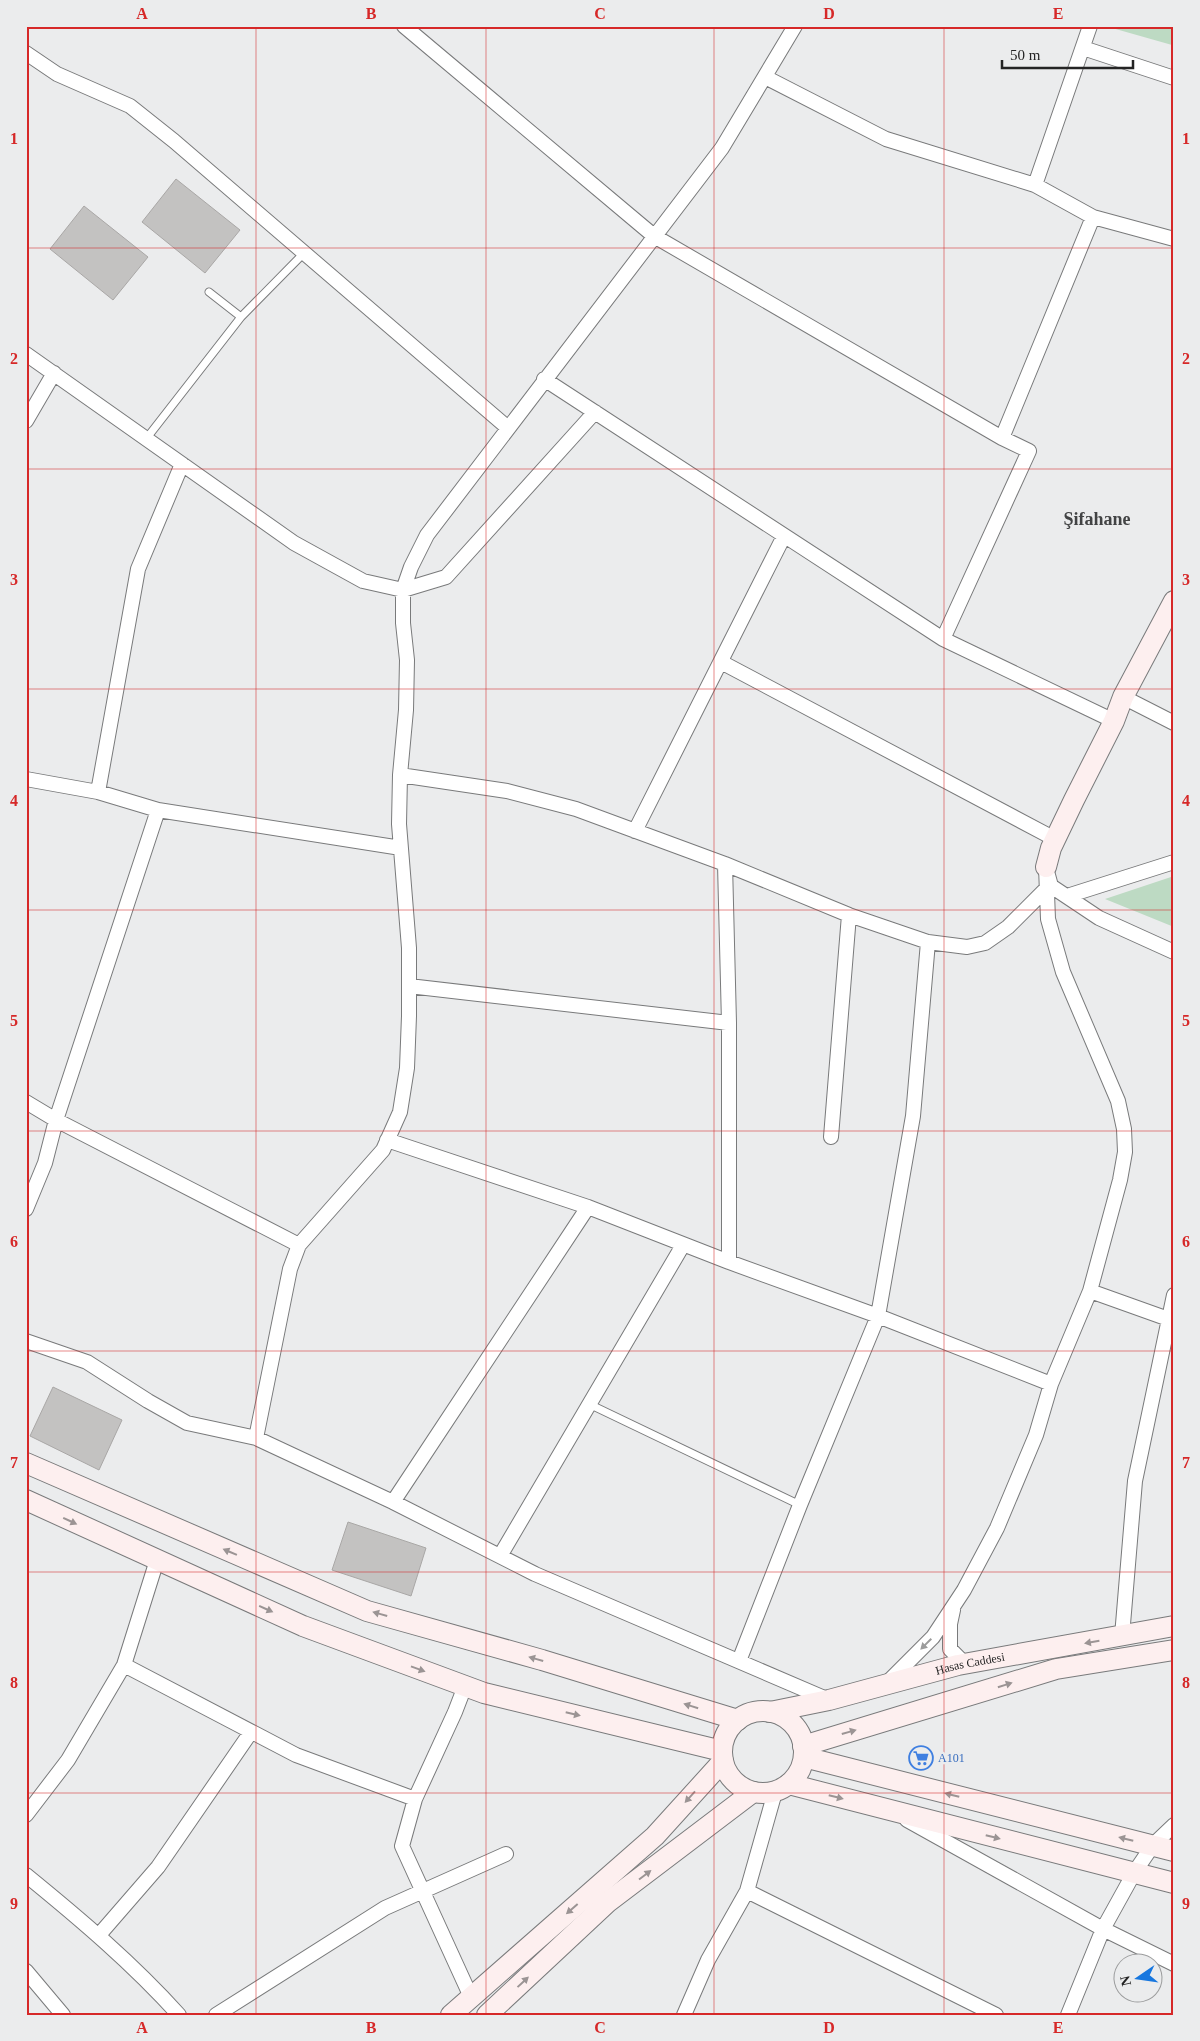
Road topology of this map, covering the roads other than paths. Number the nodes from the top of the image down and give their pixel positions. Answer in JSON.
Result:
{"nodes":[{"id":1,"x":404,"y":26,"type":"edge"},
{"id":2,"x":795,"y":26,"type":"edge"},
{"id":3,"x":1090,"y":26,"type":"edge"},
{"id":4,"x":1083,"y":48,"type":"junction"},
{"id":5,"x":26,"y":52,"type":"edge"},
{"id":6,"x":1172,"y":73,"type":"edge"},
{"id":7,"x":765,"y":77,"type":"junction"},
{"id":8,"x":1035,"y":185,"type":"junction"},
{"id":9,"x":1093,"y":217,"type":"junction"},
{"id":10,"x":654,"y":236,"type":"junction"},
{"id":11,"x":1174,"y":239,"type":"edge"},
{"id":12,"x":304,"y":252,"type":"junction"},
{"id":13,"x":209,"y":292,"type":"dead end"},
{"id":14,"x":240,"y":317,"type":"junction"},
{"id":15,"x":26,"y":354,"type":"edge"},
{"id":16,"x":54,"y":373,"type":"junction"},
{"id":17,"x":544,"y":379,"type":"junction"},
{"id":18,"x":595,"y":412,"type":"junction"},
{"id":19,"x":26,"y":421,"type":"edge"},
{"id":20,"x":508,"y":428,"type":"junction"},
{"id":21,"x":1002,"y":438,"type":"junction"},
{"id":22,"x":146,"y":439,"type":"junction"},
{"id":23,"x":182,"y":464,"type":"junction"},
{"id":24,"x":784,"y":536,"type":"junction"},
{"id":25,"x":403,"y":590,"type":"junction"},
{"id":26,"x":1174,"y":601,"type":"edge"},
{"id":27,"x":944,"y":639,"type":"junction"},
{"id":28,"x":721,"y":662,"type":"junction"},
{"id":29,"x":1123,"y":697,"type":"junction"},
{"id":30,"x":1114,"y":721,"type":"junction"},
{"id":31,"x":1174,"y":723,"type":"edge"},
{"id":32,"x":400,"y":774,"type":"junction"},
{"id":33,"x":26,"y":779,"type":"edge"},
{"id":34,"x":98,"y":792,"type":"junction"},
{"id":35,"x":158,"y":810,"type":"junction"},
{"id":36,"x":635,"y":831,"type":"junction"},
{"id":37,"x":1055,"y":839,"type":"junction"},
{"id":38,"x":401,"y":848,"type":"junction"},
{"id":39,"x":1174,"y":862,"type":"edge"},
{"id":40,"x":725,"y":864,"type":"junction"},
{"id":41,"x":1046,"y":867,"type":"junction"},
{"id":42,"x":1047,"y":888,"type":"junction"},
{"id":43,"x":1067,"y":896,"type":"junction"},
{"id":44,"x":849,"y":916,"type":"junction"},
{"id":45,"x":928,"y":942,"type":"junction"},
{"id":46,"x":1174,"y":952,"type":"edge"},
{"id":47,"x":409,"y":986,"type":"junction"},
{"id":48,"x":729,"y":1023,"type":"junction"},
{"id":49,"x":26,"y":1102,"type":"edge"},
{"id":50,"x":56,"y":1120,"type":"junction"},
{"id":51,"x":831,"y":1137,"type":"dead end"},
{"id":52,"x":387,"y":1140,"type":"junction"},
{"id":53,"x":588,"y":1207,"type":"junction"},
{"id":54,"x":26,"y":1209,"type":"edge"},
{"id":55,"x":299,"y":1245,"type":"junction"},
{"id":56,"x":683,"y":1245,"type":"junction"},
{"id":57,"x":729,"y":1262,"type":"junction"},
{"id":58,"x":1090,"y":1291,"type":"junction"},
{"id":59,"x":1174,"y":1295,"type":"edge"},
{"id":60,"x":878,"y":1316,"type":"junction"},
{"id":61,"x":1171,"y":1319,"type":"edge"},
{"id":62,"x":26,"y":1341,"type":"edge"},
{"id":63,"x":1051,"y":1384,"type":"junction"},
{"id":64,"x":590,"y":1404,"type":"junction"},
{"id":65,"x":256,"y":1438,"type":"junction"},
{"id":66,"x":26,"y":1464,"type":"edge"},
{"id":67,"x":26,"y":1500,"type":"edge"},
{"id":68,"x":393,"y":1502,"type":"junction"},
{"id":69,"x":800,"y":1505,"type":"junction"},
{"id":70,"x":500,"y":1556,"type":"junction"},
{"id":71,"x":157,"y":1560,"type":"junction"},
{"id":72,"x":954,"y":1604,"type":"junction"},
{"id":73,"x":1174,"y":1626,"type":"edge"},
{"id":74,"x":1122,"y":1636,"type":"junction"},
{"id":75,"x":1174,"y":1650,"type":"edge"},
{"id":76,"x":739,"y":1661,"type":"junction"},
{"id":77,"x":975,"y":1662,"type":"junction"},
{"id":78,"x":124,"y":1665,"type":"junction"},
{"id":79,"x":886,"y":1684,"type":"junction"},
{"id":80,"x":465,"y":1686,"type":"junction"},
{"id":81,"x":830,"y":1700,"type":"junction"},
{"id":82,"x":770,"y":1712,"type":"junction"},
{"id":83,"x":738,"y":1720,"type":"junction"},
{"id":84,"x":251,"y":1732,"type":"junction"},
{"id":85,"x":803,"y":1752,"type":"junction"},
{"id":86,"x":722,"y":1756,"type":"junction"},
{"id":87,"x":782,"y":1788,"type":"junction"},
{"id":88,"x":752,"y":1792,"type":"junction"},
{"id":89,"x":415,"y":1798,"type":"junction"},
{"id":90,"x":890,"y":1810,"type":"junction"},
{"id":91,"x":26,"y":1815,"type":"edge"},
{"id":92,"x":1174,"y":1825,"type":"edge"},
{"id":93,"x":1152,"y":1845,"type":"junction"},
{"id":94,"x":1174,"y":1851,"type":"edge"},
{"id":95,"x":506,"y":1854,"type":"dead end"},
{"id":96,"x":1134,"y":1873,"type":"junction"},
{"id":97,"x":26,"y":1875,"type":"edge"},
{"id":98,"x":1174,"y":1883,"type":"edge"},
{"id":99,"x":747,"y":1891,"type":"junction"},
{"id":100,"x":422,"y":1892,"type":"junction"},
{"id":101,"x":1103,"y":1929,"type":"junction"},
{"id":102,"x":99,"y":1935,"type":"junction"},
{"id":103,"x":1174,"y":1964,"type":"edge"},
{"id":104,"x":26,"y":1971,"type":"edge"},
{"id":105,"x":471,"y":1997,"type":"junction"},
{"id":106,"x":63,"y":2015,"type":"edge"},
{"id":107,"x":179,"y":2015,"type":"edge"},
{"id":108,"x":216,"y":2015,"type":"edge"},
{"id":109,"x":451,"y":2015,"type":"edge"},
{"id":110,"x":487,"y":2015,"type":"edge"},
{"id":111,"x":684,"y":2015,"type":"edge"},
{"id":112,"x":996,"y":2015,"type":"edge"},
{"id":113,"x":1068,"y":2015,"type":"edge"}],
"edges":[{"from":1,"to":10,"type":"street"},
{"from":2,"to":7,"type":"street"},
{"from":3,"to":4,"type":"street"},
{"from":4,"to":6,"type":"street"},
{"from":4,"to":8,"type":"street"},
{"from":5,"to":12,"type":"street"},
{"from":7,"to":8,"type":"street"},
{"from":7,"to":10,"type":"street"},
{"from":8,"to":9,"type":"street"},
{"from":9,"to":11,"type":"street"},
{"from":9,"to":21,"type":"street"},
{"from":10,"to":17,"type":"street"},
{"from":10,"to":21,"type":"street"},
{"from":12,"to":14,"type":"lane"},
{"from":12,"to":20,"type":"street"},
{"from":13,"to":14,"type":"lane"},
{"from":14,"to":22,"type":"lane"},
{"from":15,"to":16,"type":"street"},
{"from":16,"to":19,"type":"street"},
{"from":16,"to":22,"type":"street"},
{"from":17,"to":18,"type":"street"},
{"from":17,"to":20,"type":"street"},
{"from":18,"to":24,"type":"street"},
{"from":18,"to":25,"type":"street"},
{"from":20,"to":25,"type":"street"},
{"from":21,"to":27,"type":"street"},
{"from":22,"to":23,"type":"street"},
{"from":23,"to":25,"type":"street"},
{"from":23,"to":34,"type":"street"},
{"from":24,"to":27,"type":"street"},
{"from":24,"to":28,"type":"street"},
{"from":25,"to":32,"type":"street"},
{"from":26,"to":29,"type":"main road"},
{"from":27,"to":30,"type":"street"},
{"from":28,"to":36,"type":"street"},
{"from":28,"to":37,"type":"street"},
{"from":29,"to":30,"type":"main road"},
{"from":29,"to":31,"type":"street"},
{"from":30,"to":37,"type":"main road"},
{"from":32,"to":36,"type":"street"},
{"from":32,"to":38,"type":"street"},
{"from":33,"to":34,"type":"street"},
{"from":34,"to":35,"type":"street"},
{"from":35,"to":38,"type":"street"},
{"from":35,"to":50,"type":"street"},
{"from":36,"to":40,"type":"street"},
{"from":37,"to":41,"type":"main road"},
{"from":38,"to":47,"type":"street"},
{"from":39,"to":43,"type":"street"},
{"from":40,"to":44,"type":"street"},
{"from":40,"to":48,"type":"street"},
{"from":41,"to":42,"type":"street"},
{"from":41,"to":43,"type":"street"},
{"from":42,"to":45,"type":"street"},
{"from":42,"to":58,"type":"street"},
{"from":43,"to":46,"type":"street"},
{"from":44,"to":45,"type":"street"},
{"from":44,"to":51,"type":"street"},
{"from":45,"to":60,"type":"street"},
{"from":47,"to":48,"type":"street"},
{"from":47,"to":52,"type":"street"},
{"from":48,"to":57,"type":"street"},
{"from":49,"to":50,"type":"street"},
{"from":50,"to":54,"type":"street"},
{"from":50,"to":55,"type":"street"},
{"from":52,"to":53,"type":"street"},
{"from":52,"to":55,"type":"street"},
{"from":53,"to":56,"type":"street"},
{"from":53,"to":68,"type":"street"},
{"from":55,"to":65,"type":"street"},
{"from":56,"to":57,"type":"street"},
{"from":56,"to":64,"type":"street"},
{"from":57,"to":60,"type":"street"},
{"from":58,"to":61,"type":"street"},
{"from":58,"to":63,"type":"street"},
{"from":59,"to":61,"type":"street"},
{"from":60,"to":63,"type":"street"},
{"from":60,"to":69,"type":"street"},
{"from":61,"to":74,"type":"street"},
{"from":62,"to":65,"type":"street"},
{"from":63,"to":72,"type":"street"},
{"from":64,"to":69,"type":"lane"},
{"from":64,"to":70,"type":"street"},
{"from":65,"to":68,"type":"street"},
{"from":83,"to":66,"type":"main road","one_way":true},
{"from":67,"to":71,"type":"main road","one_way":true},
{"from":68,"to":70,"type":"street"},
{"from":69,"to":76,"type":"street"},
{"from":70,"to":76,"type":"street"},
{"from":71,"to":78,"type":"street"},
{"from":71,"to":80,"type":"main road","one_way":true},
{"from":72,"to":77,"type":"street"},
{"from":72,"to":79,"type":"street","one_way":true},
{"from":73,"to":74,"type":"main road","name":"Hasas Caddesi"},
{"from":74,"to":77,"type":"main road","name":"Hasas Caddesi","one_way":true},
{"from":85,"to":75,"type":"main road","one_way":true},
{"from":76,"to":81,"type":"street"},
{"from":77,"to":79,"type":"main road","name":"Hasas Caddesi"},
{"from":78,"to":84,"type":"street"},
{"from":78,"to":91,"type":"street"},
{"from":79,"to":81,"type":"main road","name":"Hasas Caddesi"},
{"from":80,"to":86,"type":"main road","one_way":true},
{"from":80,"to":89,"type":"street"},
{"from":81,"to":82,"type":"main road","name":"Hasas Caddesi"},
{"from":82,"to":83,"type":"main road"},
{"from":82,"to":85,"type":"main road"},
{"from":83,"to":86,"type":"main road"},
{"from":84,"to":89,"type":"street"},
{"from":84,"to":102,"type":"street"},
{"from":85,"to":87,"type":"main road"},
{"from":93,"to":85,"type":"main road","one_way":true},
{"from":86,"to":88,"type":"main road"},
{"from":86,"to":105,"type":"main road","one_way":true},
{"from":87,"to":88,"type":"main road"},
{"from":87,"to":90,"type":"main road","one_way":true},
{"from":87,"to":99,"type":"street"},
{"from":110,"to":88,"type":"main road","one_way":true},
{"from":89,"to":100,"type":"street"},
{"from":90,"to":96,"type":"main road","one_way":true},
{"from":90,"to":101,"type":"street"},
{"from":92,"to":93,"type":"street"},
{"from":93,"to":94,"type":"main road"},
{"from":93,"to":96,"type":"street"},
{"from":95,"to":100,"type":"street"},
{"from":96,"to":98,"type":"main road"},
{"from":96,"to":101,"type":"street"},
{"from":97,"to":102,"type":"street"},
{"from":99,"to":111,"type":"street"},
{"from":99,"to":112,"type":"street"},
{"from":100,"to":105,"type":"street"},
{"from":100,"to":108,"type":"street"},
{"from":101,"to":103,"type":"street"},
{"from":101,"to":113,"type":"street"},
{"from":102,"to":107,"type":"street"},
{"from":104,"to":106,"type":"street"},
{"from":105,"to":109,"type":"main road"}]}
